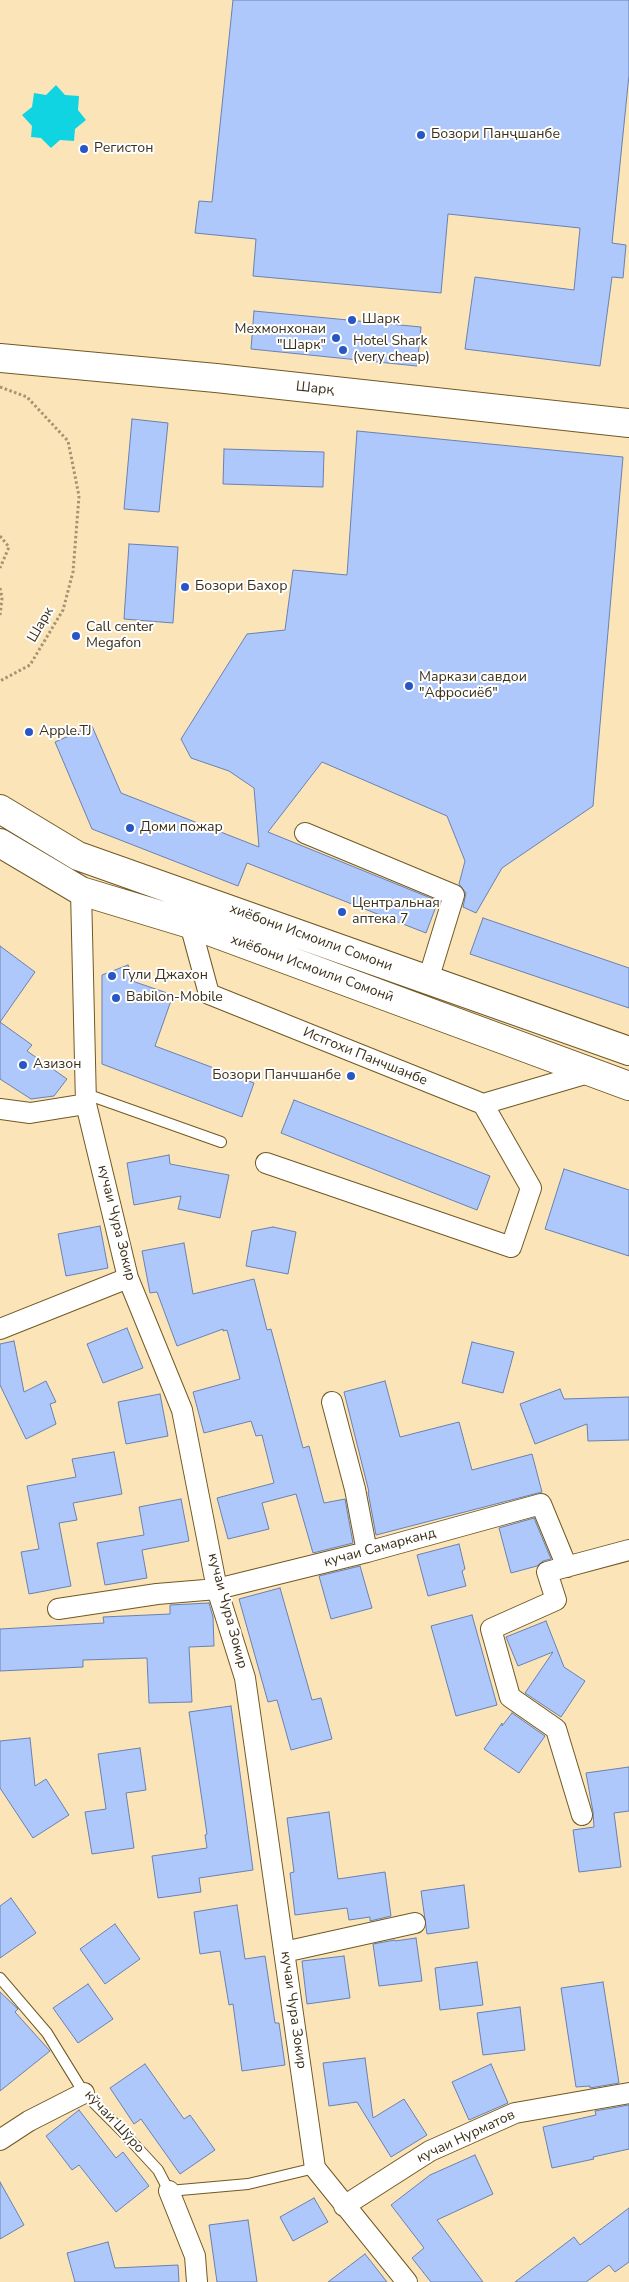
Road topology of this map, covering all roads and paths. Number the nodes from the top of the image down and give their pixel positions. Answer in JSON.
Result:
{"nodes":[{"id":1,"x":0,"y":358,"type":"edge"},
{"id":2,"x":0,"y":387,"type":"edge"},
{"id":3,"x":629,"y":423,"type":"edge"},
{"id":4,"x":0,"y":536,"type":"edge"},
{"id":5,"x":0,"y":568,"type":"edge"},
{"id":6,"x":0,"y":588,"type":"edge"},
{"id":7,"x":0,"y":615,"type":"edge"},
{"id":8,"x":0,"y":681,"type":"edge"},
{"id":9,"x":0,"y":809,"type":"edge"},
{"id":10,"x":305,"y":833,"type":"dead end"},
{"id":11,"x":0,"y":843,"type":"edge"},
{"id":12,"x":81,"y":892,"type":"junction"},
{"id":13,"x":190,"y":924,"type":"junction"},
{"id":14,"x":428,"y":980,"type":"junction"},
{"id":15,"x":629,"y":1051,"type":"edge"},
{"id":16,"x":592,"y":1072,"type":"junction"},
{"id":17,"x":629,"y":1086,"type":"edge"},
{"id":18,"x":86,"y":1099,"type":"junction"},
{"id":19,"x":483,"y":1104,"type":"junction"},
{"id":20,"x":0,"y":1109,"type":"edge"},
{"id":21,"x":221,"y":1142,"type":"dead end"},
{"id":22,"x":266,"y":1162,"type":"dead end"},
{"id":23,"x":128,"y":1278,"type":"junction"},
{"id":24,"x":0,"y":1329,"type":"edge"},
{"id":25,"x":332,"y":1402,"type":"dead end"},
{"id":26,"x":629,"y":1550,"type":"edge"},
{"id":27,"x":367,"y":1552,"type":"junction"},
{"id":28,"x":567,"y":1567,"type":"junction"},
{"id":29,"x":217,"y":1589,"type":"junction"},
{"id":30,"x":58,"y":1609,"type":"dead end"},
{"id":31,"x":582,"y":1815,"type":"dead end"},
{"id":32,"x":415,"y":1923,"type":"dead end"},
{"id":33,"x":284,"y":1952,"type":"junction"},
{"id":34,"x":0,"y":1978,"type":"edge"},
{"id":35,"x":84,"y":2093,"type":"junction"},
{"id":36,"x":629,"y":2093,"type":"edge"},
{"id":37,"x":0,"y":2140,"type":"edge"},
{"id":38,"x":315,"y":2168,"type":"junction"},
{"id":39,"x":169,"y":2191,"type":"junction"},
{"id":40,"x":344,"y":2206,"type":"junction"},
{"id":41,"x":197,"y":2282,"type":"edge"},
{"id":42,"x":407,"y":2282,"type":"edge"}],
"edges":[{"from":1,"to":3,"type":"main road","name":"Шарқ"},
{"from":2,"to":8,"type":"path","name":"Шарк"},
{"from":4,"to":5,"type":"path"},
{"from":6,"to":7,"type":"path"},
{"from":9,"to":14,"type":"main road","name":"хиёбони Исмоили Сомони"},
{"from":10,"to":14,"type":"street"},
{"from":11,"to":12,"type":"main road","name":"хиёбони Исмоили Сомонӣ"},
{"from":12,"to":13,"type":"main road","name":"хиёбони Исмоили Сомонӣ"},
{"from":12,"to":18,"type":"street","name":"кучаи Чура Зокир"},
{"from":13,"to":16,"type":"main road","name":"хиёбони Исмоили Сомонӣ"},
{"from":13,"to":19,"type":"street","name":"Истгохи Панчшанбе"},
{"from":14,"to":15,"type":"main road","name":"хиёбони Исмоили Сомони"},
{"from":16,"to":17,"type":"main road","name":"хиёбони Исмоили Сомонӣ"},
{"from":16,"to":19,"type":"street"},
{"from":18,"to":20,"type":"street"},
{"from":18,"to":21,"type":"lane"},
{"from":18,"to":23,"type":"street","name":"кучаи Чура Зокир"},
{"from":19,"to":22,"type":"street"},
{"from":23,"to":24,"type":"street"},
{"from":23,"to":29,"type":"street","name":"кучаи Чура Зокир"},
{"from":25,"to":27,"type":"street"},
{"from":26,"to":28,"type":"street"},
{"from":27,"to":28,"type":"street","name":"кучаи Самарканд"},
{"from":27,"to":29,"type":"street","name":"кучаи Самарканд"},
{"from":28,"to":31,"type":"street"},
{"from":29,"to":30,"type":"street","name":"кучаи Самарканд"},
{"from":29,"to":33,"type":"street","name":"кучаи Чура Зокир"},
{"from":32,"to":33,"type":"street"},
{"from":33,"to":38,"type":"street","name":"кучаи Чура Зокир"},
{"from":34,"to":35,"type":"lane","name":"кўчаи Шўро"},
{"from":35,"to":37,"type":"street"},
{"from":35,"to":39,"type":"lane","name":"кўчаи Шўро"},
{"from":36,"to":40,"type":"street","name":"кучаи Нурматов"},
{"from":38,"to":39,"type":"lane"},
{"from":38,"to":40,"type":"street","name":"кучаи Чура Зокир"},
{"from":39,"to":41,"type":"street","name":"кўчаи Шўро"},
{"from":40,"to":42,"type":"street","name":"кучаи Чура Зокир"}]}
